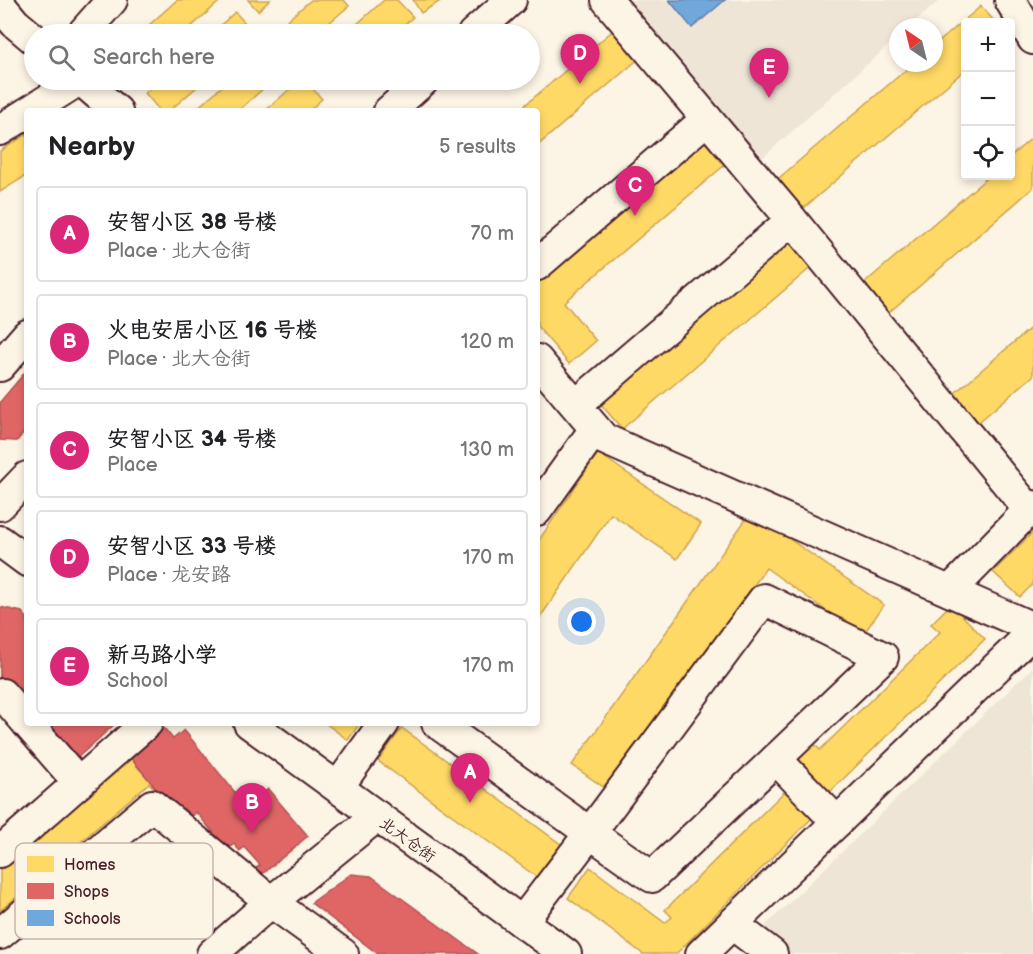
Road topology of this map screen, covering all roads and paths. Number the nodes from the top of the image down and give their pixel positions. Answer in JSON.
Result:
{"nodes":[{"id":1,"x":112,"y":0,"type":"edge"},
{"id":2,"x":511,"y":0,"type":"edge"},
{"id":3,"x":607,"y":0,"type":"edge"},
{"id":4,"x":1010,"y":0,"type":"edge"},
{"id":5,"x":91,"y":24,"type":"edge"},
{"id":6,"x":484,"y":24,"type":"edge"},
{"id":7,"x":1033,"y":39,"type":"edge"},
{"id":8,"x":64,"y":90,"type":"edge"},
{"id":9,"x":92,"y":90,"type":"edge"},
{"id":10,"x":413,"y":90,"type":"edge"},
{"id":11,"x":34,"y":108,"type":"edge"},
{"id":12,"x":113,"y":108,"type":"edge"},
{"id":13,"x":392,"y":108,"type":"edge"},
{"id":14,"x":24,"y":115,"type":"edge"},
{"id":15,"x":707,"y":119,"type":"junction"},
{"id":16,"x":0,"y":130,"type":"edge"},
{"id":17,"x":792,"y":220,"type":"junction"},
{"id":18,"x":540,"y":262,"type":"edge"},
{"id":19,"x":24,"y":338,"type":"edge"},
{"id":20,"x":540,"y":363,"type":"edge"},
{"id":21,"x":0,"y":366,"type":"edge"},
{"id":22,"x":576,"y":405,"type":"junction"},
{"id":23,"x":595,"y":429,"type":"junction"},
{"id":24,"x":546,"y":478,"type":"edge"},
{"id":25,"x":24,"y":480,"type":"edge"},
{"id":26,"x":540,"y":499,"type":"edge"},
{"id":27,"x":0,"y":505,"type":"edge"},
{"id":28,"x":1031,"y":508,"type":"edge"},
{"id":29,"x":0,"y":541,"type":"edge"},
{"id":30,"x":24,"y":559,"type":"edge"},
{"id":31,"x":950,"y":591,"type":"junction"},
{"id":32,"x":1033,"y":628,"type":"edge"},
{"id":33,"x":1033,"y":633,"type":"edge"},
{"id":34,"x":0,"y":696,"type":"edge"},
{"id":35,"x":24,"y":720,"type":"edge"},
{"id":36,"x":30,"y":726,"type":"edge"},
{"id":37,"x":144,"y":726,"type":"edge"},
{"id":38,"x":253,"y":726,"type":"edge"},
{"id":39,"x":382,"y":726,"type":"edge"},
{"id":40,"x":441,"y":726,"type":"edge"},
{"id":41,"x":776,"y":759,"type":"junction"},
{"id":42,"x":79,"y":783,"type":"junction"},
{"id":43,"x":338,"y":787,"type":"junction"},
{"id":44,"x":377,"y":816,"type":"junction"},
{"id":45,"x":837,"y":822,"type":"junction"},
{"id":46,"x":590,"y":832,"type":"junction"},
{"id":47,"x":107,"y":843,"type":"edge"},
{"id":48,"x":199,"y":843,"type":"edge"},
{"id":49,"x":0,"y":852,"type":"edge"},
{"id":50,"x":213,"y":855,"type":"edge"},
{"id":51,"x":271,"y":902,"type":"junction"},
{"id":52,"x":15,"y":921,"type":"edge"},
{"id":53,"x":522,"y":922,"type":"junction"},
{"id":54,"x":732,"y":924,"type":"junction"},
{"id":55,"x":0,"y":934,"type":"edge"},
{"id":56,"x":212,"y":954,"type":"edge"},
{"id":57,"x":343,"y":954,"type":"edge"},
{"id":58,"x":566,"y":954,"type":"edge"},
{"id":59,"x":702,"y":954,"type":"edge"},
{"id":60,"x":772,"y":954,"type":"edge"}],
"edges":[{"from":1,"to":5,"type":"street"},
{"from":2,"to":6,"type":"street"},
{"from":3,"to":15,"type":"street"},
{"from":4,"to":7,"type":"street"},
{"from":8,"to":11,"type":"street"},
{"from":9,"to":12,"type":"street"},
{"from":10,"to":13,"type":"street"},
{"from":14,"to":16,"type":"street"},
{"from":15,"to":17,"type":"street"},
{"from":15,"to":18,"type":"street"},
{"from":17,"to":22,"type":"street"},
{"from":17,"to":28,"type":"street"},
{"from":19,"to":21,"type":"street"},
{"from":20,"to":22,"type":"street"},
{"from":22,"to":23,"type":"street"},
{"from":23,"to":24,"type":"street"},
{"from":23,"to":31,"type":"street"},
{"from":24,"to":26,"type":"street"},
{"from":25,"to":27,"type":"street"},
{"from":28,"to":31,"type":"street"},
{"from":29,"to":30,"type":"street"},
{"from":31,"to":32,"type":"street"},
{"from":33,"to":45,"type":"street"},
{"from":34,"to":35,"type":"street"},
{"from":36,"to":42,"type":"street"},
{"from":37,"to":42,"type":"street"},
{"from":38,"to":43,"type":"street","name":"北大仓街"},
{"from":39,"to":43,"type":"street"},
{"from":40,"to":46,"type":"street"},
{"from":41,"to":45,"type":"street"},
{"from":41,"to":46,"type":"street"},
{"from":41,"to":46,"type":"street"},
{"from":42,"to":49,"type":"street"},
{"from":43,"to":44,"type":"street","name":"北大仓街"},
{"from":44,"to":51,"type":"street"},
{"from":44,"to":53,"type":"street","name":"北大仓街"},
{"from":45,"to":54,"type":"street"},
{"from":46,"to":53,"type":"street"},
{"from":47,"to":48,"type":"street"},
{"from":50,"to":51,"type":"street"},
{"from":51,"to":56,"type":"street"},
{"from":51,"to":57,"type":"street"},
{"from":52,"to":55,"type":"street"},
{"from":53,"to":58,"type":"street","name":"北大仓街"},
{"from":54,"to":59,"type":"street"},
{"from":54,"to":60,"type":"street"}]}
